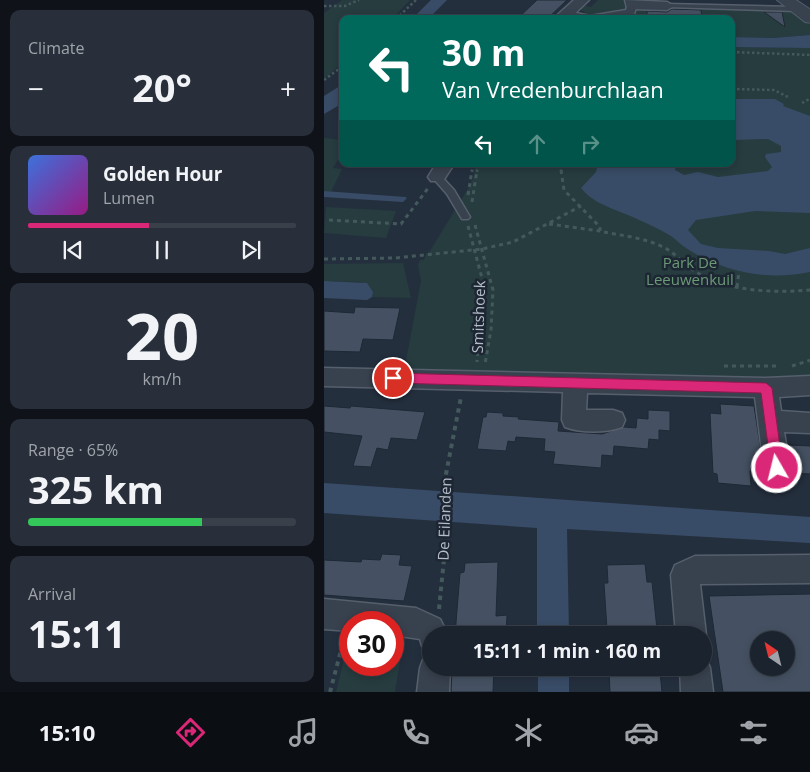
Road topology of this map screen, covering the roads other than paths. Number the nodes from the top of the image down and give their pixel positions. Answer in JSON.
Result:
{"nodes":[{"id":1,"x":582,"y":0,"type":"edge"},
{"id":2,"x":632,"y":2,"type":"edge"},
{"id":3,"x":667,"y":6,"type":"joint"},
{"id":4,"x":798,"y":9,"type":"edge"},
{"id":5,"x":565,"y":15,"type":"edge"},
{"id":6,"x":614,"y":15,"type":"edge"},
{"id":7,"x":441,"y":170,"type":"edge"},
{"id":8,"x":469,"y":218,"type":"road end"},
{"id":9,"x":324,"y":377,"type":"edge"},
{"id":10,"x":575,"y":382,"type":"junction"},
{"id":11,"x":810,"y":385,"type":"edge"},
{"id":12,"x":766,"y":388,"type":"junction"},
{"id":13,"x":613,"y":420,"type":"dead end"},
{"id":14,"x":771,"y":421,"type":"junction"},
{"id":15,"x":810,"y":423,"type":"edge"},
{"id":16,"x":777,"y":468,"type":"dead end"},
{"id":17,"x":810,"y":569,"type":"edge"},
{"id":18,"x":336,"y":615,"type":"edge"},
{"id":19,"x":422,"y":626,"type":"edge"},
{"id":20,"x":690,"y":626,"type":"edge"},
{"id":21,"x":434,"y":676,"type":"edge"},
{"id":22,"x":696,"y":676,"type":"edge"},
{"id":23,"x":433,"y":692,"type":"edge"},
{"id":24,"x":697,"y":692,"type":"edge"}],
"edges":[{"from":1,"to":5,"type":"street"},
{"from":2,"to":3,"type":"street"},
{"from":2,"to":6,"type":"street"},
{"from":3,"to":4,"type":"lane"},
{"from":7,"to":8,"type":"lane"},
{"from":9,"to":10,"type":"street"},
{"from":10,"to":12,"type":"street"},
{"from":10,"to":13,"type":"street"},
{"from":11,"to":12,"type":"street"},
{"from":12,"to":14,"type":"street"},
{"from":14,"to":15,"type":"street"},
{"from":14,"to":16,"type":"street"},
{"from":17,"to":20,"type":"street"},
{"from":18,"to":19,"type":"street"},
{"from":21,"to":23,"type":"street"},
{"from":22,"to":24,"type":"street"}]}
